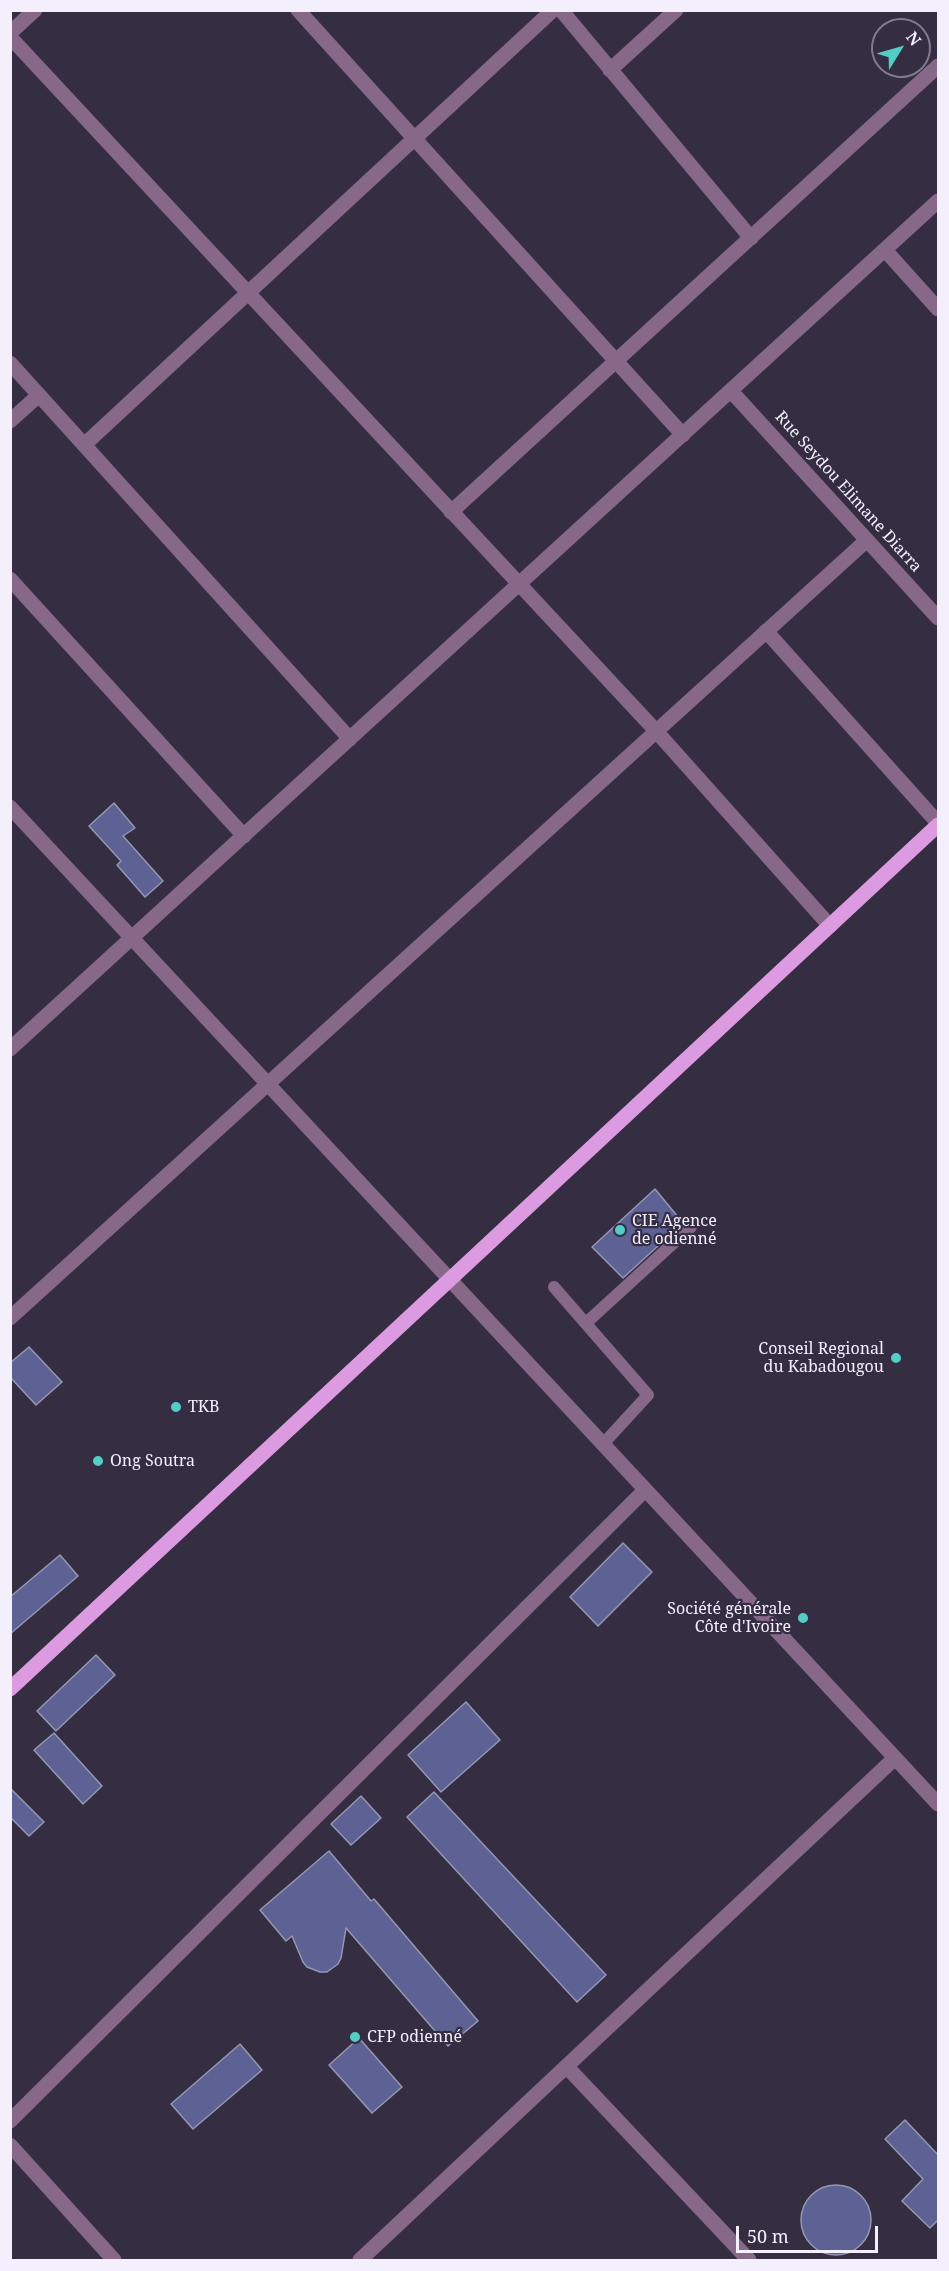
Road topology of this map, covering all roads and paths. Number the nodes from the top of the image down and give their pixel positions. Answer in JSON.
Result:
{"nodes":[{"id":1,"x":35,"y":10,"type":"edge"},
{"id":2,"x":298,"y":10,"type":"edge"},
{"id":3,"x":554,"y":10,"type":"edge"},
{"id":4,"x":561,"y":10,"type":"edge"},
{"id":5,"x":676,"y":10,"type":"edge"},
{"id":6,"x":10,"y":35,"type":"edge"},
{"id":7,"x":939,"y":66,"type":"edge"},
{"id":8,"x":610,"y":70,"type":"junction"},
{"id":9,"x":416,"y":138,"type":"junction"},
{"id":10,"x":939,"y":201,"type":"edge"},
{"id":11,"x":751,"y":238,"type":"junction"},
{"id":12,"x":885,"y":250,"type":"junction"},
{"id":13,"x":248,"y":292,"type":"junction"},
{"id":14,"x":939,"y":309,"type":"edge"},
{"id":15,"x":617,"y":361,"type":"junction"},
{"id":16,"x":10,"y":363,"type":"edge"},
{"id":17,"x":731,"y":391,"type":"junction"},
{"id":18,"x":39,"y":394,"type":"junction"},
{"id":19,"x":10,"y":421,"type":"edge"},
{"id":20,"x":683,"y":435,"type":"junction"},
{"id":21,"x":84,"y":444,"type":"junction"},
{"id":22,"x":451,"y":512,"type":"junction"},
{"id":23,"x":867,"y":540,"type":"junction"},
{"id":24,"x":10,"y":579,"type":"edge"},
{"id":25,"x":520,"y":584,"type":"junction"},
{"id":26,"x":939,"y":618,"type":"edge"},
{"id":27,"x":766,"y":631,"type":"junction"},
{"id":28,"x":656,"y":731,"type":"junction"},
{"id":29,"x":350,"y":739,"type":"junction"},
{"id":30,"x":13,"y":815,"type":"edge"},
{"id":31,"x":939,"y":824,"type":"edge"},
{"id":32,"x":244,"y":836,"type":"junction"},
{"id":33,"x":830,"y":926,"type":"junction"},
{"id":34,"x":132,"y":938,"type":"junction"},
{"id":35,"x":10,"y":1049,"type":"edge"},
{"id":36,"x":268,"y":1084,"type":"junction"},
{"id":37,"x":690,"y":1227,"type":"dead end"},
{"id":38,"x":450,"y":1280,"type":"junction"},
{"id":39,"x":554,"y":1287,"type":"dead end"},
{"id":40,"x":10,"y":1318,"type":"edge"},
{"id":41,"x":586,"y":1323,"type":"junction"},
{"id":42,"x":603,"y":1444,"type":"junction"},
{"id":43,"x":645,"y":1490,"type":"junction"},
{"id":44,"x":12,"y":1686,"type":"edge"},
{"id":45,"x":895,"y":1758,"type":"junction"},
{"id":46,"x":939,"y":1804,"type":"edge"},
{"id":47,"x":567,"y":2067,"type":"junction"},
{"id":48,"x":10,"y":2121,"type":"edge"},
{"id":49,"x":10,"y":2145,"type":"edge"},
{"id":50,"x":114,"y":2260,"type":"edge"},
{"id":51,"x":360,"y":2260,"type":"edge"},
{"id":52,"x":749,"y":2260,"type":"edge"}],
"edges":[{"from":1,"to":6,"type":"street"},
{"from":2,"to":9,"type":"street"},
{"from":3,"to":9,"type":"street"},
{"from":4,"to":8,"type":"street"},
{"from":5,"to":8,"type":"street"},
{"from":6,"to":13,"type":"street"},
{"from":7,"to":11,"type":"street"},
{"from":8,"to":11,"type":"street"},
{"from":9,"to":13,"type":"street"},
{"from":9,"to":15,"type":"street"},
{"from":10,"to":12,"type":"street"},
{"from":11,"to":15,"type":"street"},
{"from":12,"to":14,"type":"street"},
{"from":12,"to":17,"type":"street"},
{"from":13,"to":21,"type":"street"},
{"from":13,"to":22,"type":"street"},
{"from":15,"to":20,"type":"street"},
{"from":15,"to":22,"type":"street"},
{"from":16,"to":18,"type":"street"},
{"from":17,"to":20,"type":"street"},
{"from":17,"to":23,"type":"street","name":"Rue Seydou Elimane Diarra"},
{"from":18,"to":19,"type":"street"},
{"from":18,"to":21,"type":"street"},
{"from":20,"to":25,"type":"street"},
{"from":21,"to":29,"type":"street"},
{"from":22,"to":25,"type":"street"},
{"from":23,"to":26,"type":"street","name":"Rue Seydou Elimane Diarra"},
{"from":23,"to":27,"type":"street"},
{"from":24,"to":32,"type":"street"},
{"from":25,"to":28,"type":"street"},
{"from":25,"to":29,"type":"street"},
{"from":27,"to":28,"type":"street"},
{"from":27,"to":31,"type":"street"},
{"from":28,"to":33,"type":"street"},
{"from":28,"to":36,"type":"street"},
{"from":29,"to":32,"type":"street"},
{"from":30,"to":34,"type":"street"},
{"from":31,"to":33,"type":"main road"},
{"from":32,"to":34,"type":"street"},
{"from":33,"to":38,"type":"main road"},
{"from":34,"to":35,"type":"street"},
{"from":34,"to":36,"type":"street"},
{"from":36,"to":38,"type":"street"},
{"from":36,"to":40,"type":"street"},
{"from":37,"to":41,"type":"lane"},
{"from":38,"to":42,"type":"street"},
{"from":38,"to":44,"type":"main road"},
{"from":39,"to":41,"type":"lane"},
{"from":41,"to":42,"type":"lane"},
{"from":42,"to":43,"type":"street"},
{"from":43,"to":45,"type":"street"},
{"from":43,"to":48,"type":"street"},
{"from":45,"to":46,"type":"street"},
{"from":45,"to":47,"type":"street"},
{"from":47,"to":51,"type":"street"},
{"from":47,"to":52,"type":"street"},
{"from":49,"to":50,"type":"street"}]}
